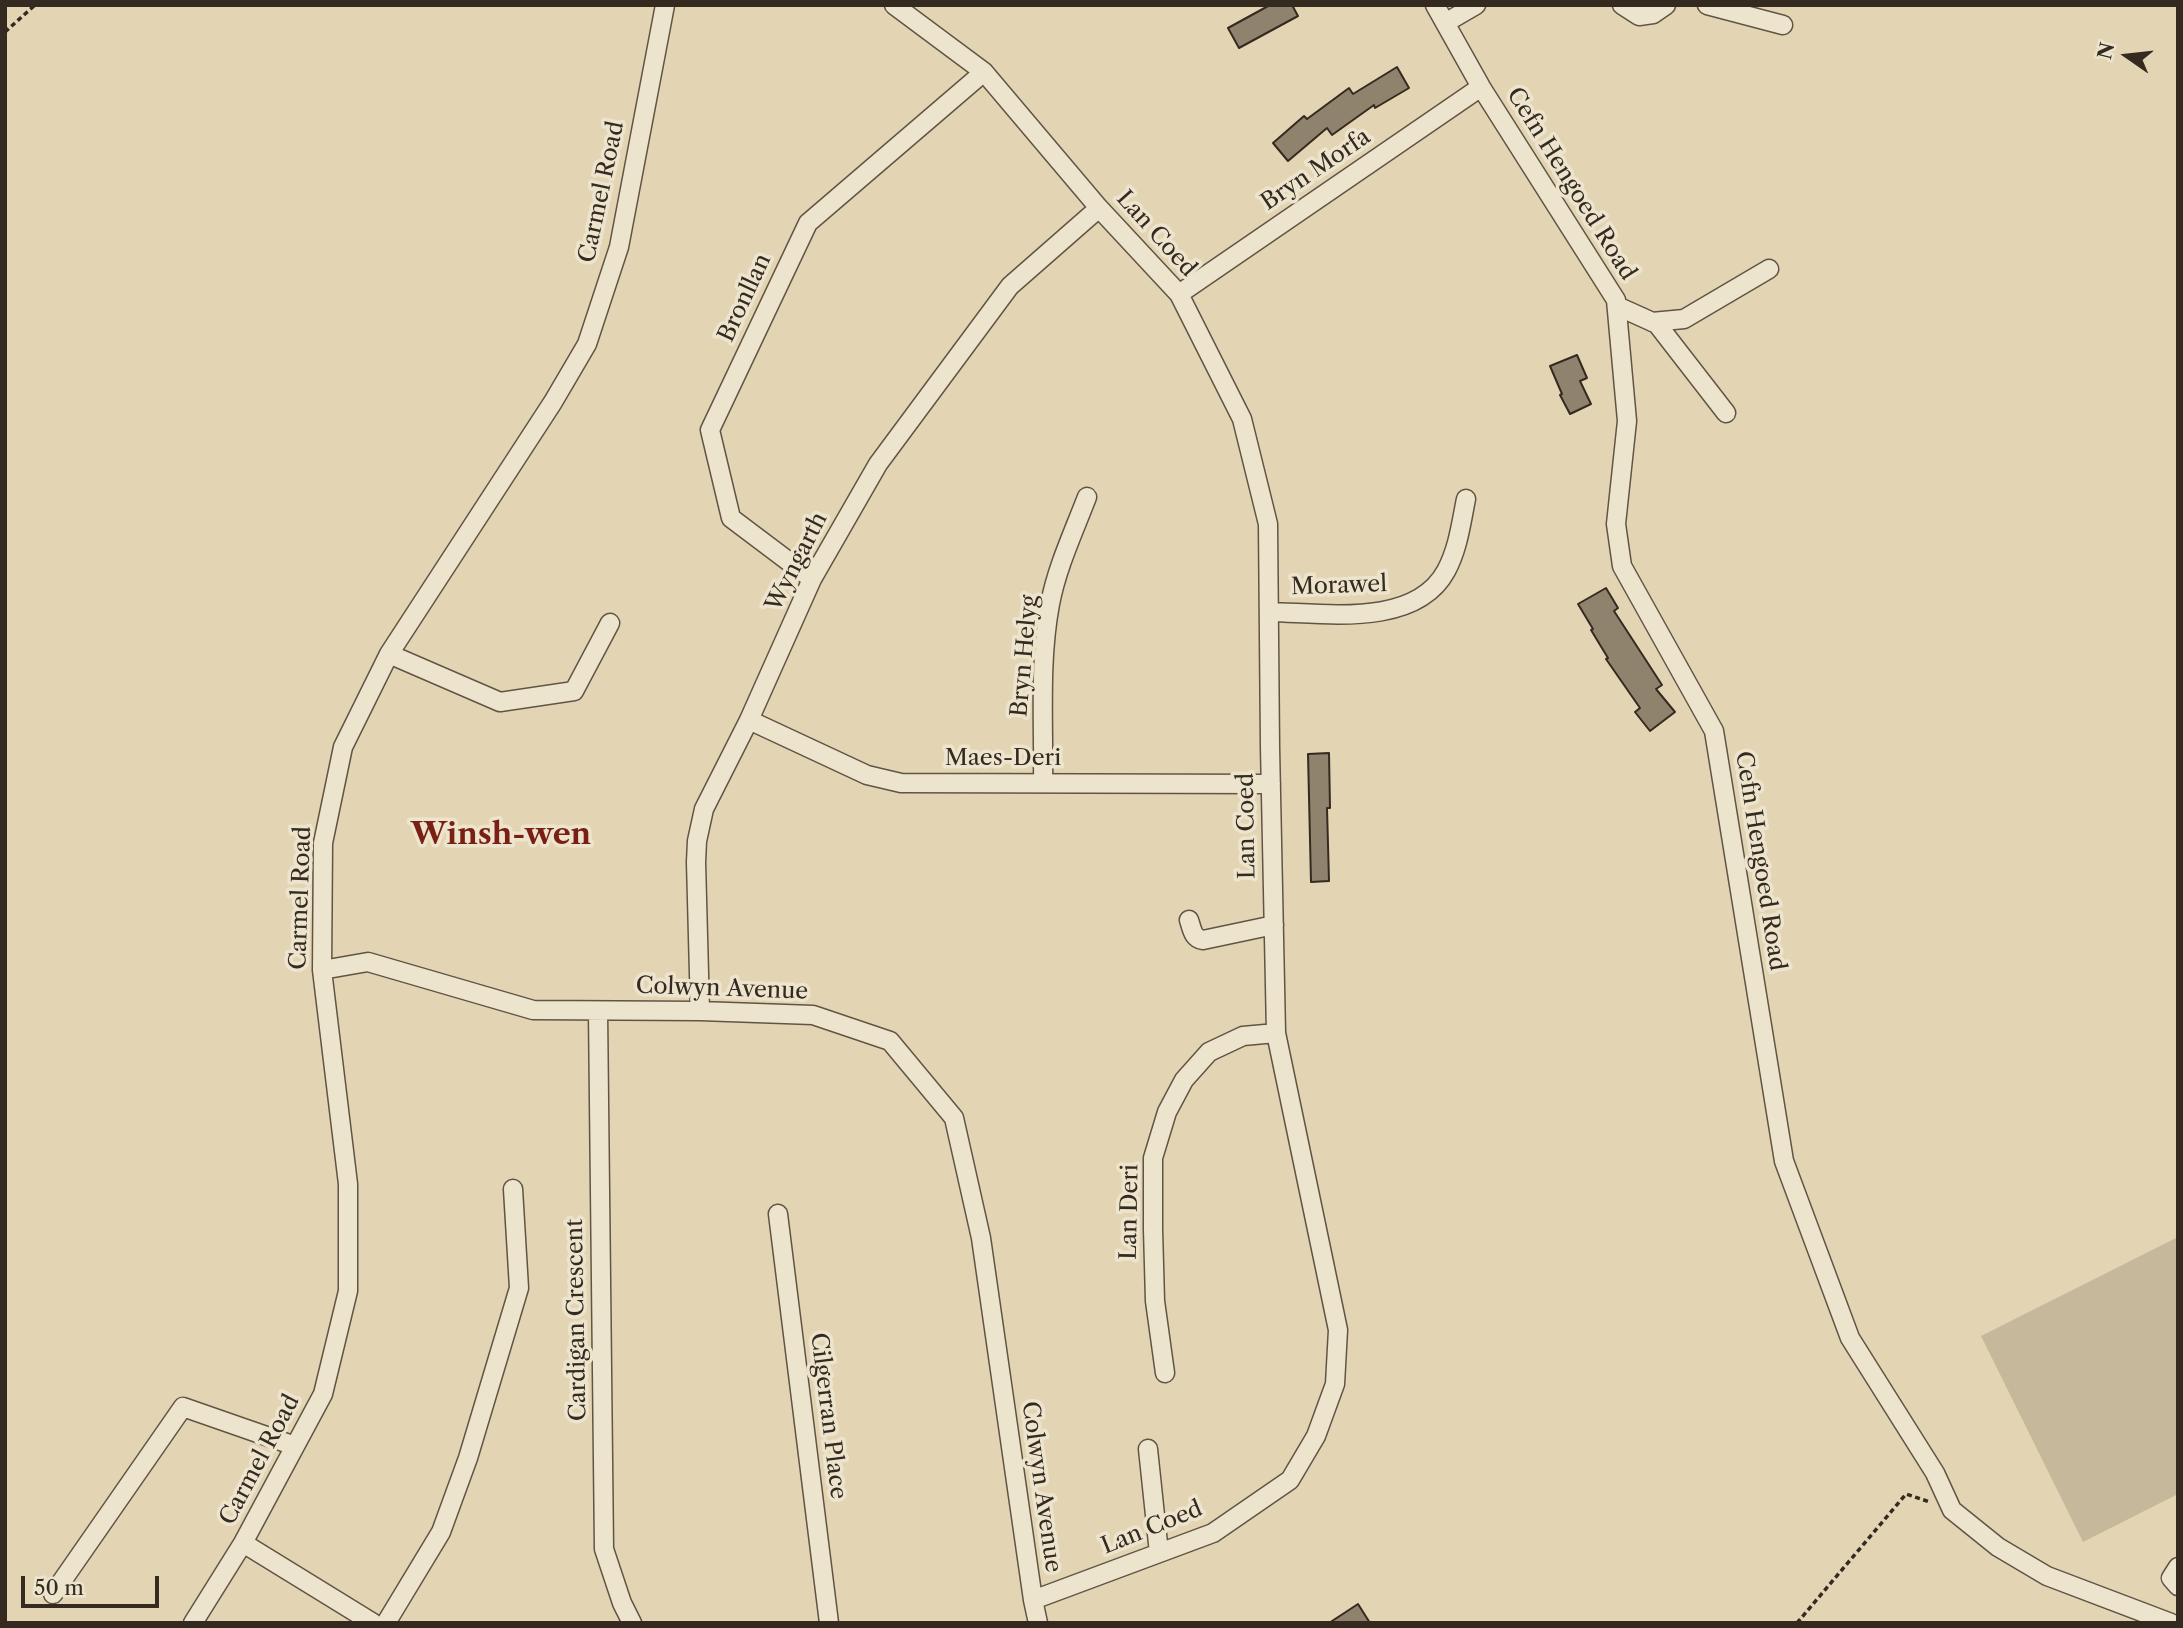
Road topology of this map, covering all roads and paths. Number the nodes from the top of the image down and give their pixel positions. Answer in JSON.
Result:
{"nodes":[{"id":1,"x":35,"y":5,"type":"edge"},
{"id":2,"x":665,"y":5,"type":"edge"},
{"id":3,"x":894,"y":5,"type":"edge"},
{"id":4,"x":1435,"y":5,"type":"edge"},
{"id":5,"x":1476,"y":5,"type":"edge"},
{"id":6,"x":1622,"y":5,"type":"edge"},
{"id":7,"x":1666,"y":5,"type":"edge"},
{"id":8,"x":1707,"y":5,"type":"edge"},
{"id":9,"x":1445,"y":23,"type":"junction"},
{"id":10,"x":1783,"y":25,"type":"dead end"},
{"id":11,"x":5,"y":32,"type":"edge"},
{"id":12,"x":984,"y":72,"type":"junction"},
{"id":13,"x":1481,"y":87,"type":"junction"},
{"id":14,"x":1099,"y":208,"type":"junction"},
{"id":15,"x":1769,"y":269,"type":"dead end"},
{"id":16,"x":1179,"y":294,"type":"junction"},
{"id":17,"x":1617,"y":306,"type":"junction"},
{"id":18,"x":1652,"y":322,"type":"junction"},
{"id":19,"x":1726,"y":413,"type":"dead end"},
{"id":20,"x":1087,"y":496,"type":"dead end"},
{"id":21,"x":1466,"y":499,"type":"dead end"},
{"id":22,"x":812,"y":579,"type":"junction"},
{"id":23,"x":1270,"y":612,"type":"junction"},
{"id":24,"x":610,"y":623,"type":"dead end"},
{"id":25,"x":389,"y":654,"type":"junction"},
{"id":26,"x":749,"y":720,"type":"junction"},
{"id":27,"x":1043,"y":782,"type":"junction"},
{"id":28,"x":1271,"y":784,"type":"junction"},
{"id":29,"x":1189,"y":920,"type":"dead end"},
{"id":30,"x":1274,"y":925,"type":"junction"},
{"id":31,"x":322,"y":970,"type":"junction"},
{"id":32,"x":598,"y":1011,"type":"junction"},
{"id":33,"x":700,"y":1011,"type":"junction"},
{"id":34,"x":1276,"y":1033,"type":"junction"},
{"id":35,"x":513,"y":1189,"type":"dead end"},
{"id":36,"x":779,"y":1214,"type":"dead end"},
{"id":37,"x":1165,"y":1374,"type":"dead end"},
{"id":38,"x":295,"y":1446,"type":"junction"},
{"id":39,"x":1148,"y":1448,"type":"dead end"},
{"id":40,"x":1952,"y":1510,"type":"junction"},
{"id":41,"x":243,"y":1543,"type":"junction"},
{"id":42,"x":1159,"y":1553,"type":"junction"},
{"id":43,"x":2178,"y":1567,"type":"edge"},
{"id":44,"x":2178,"y":1586,"type":"edge"},
{"id":45,"x":53,"y":1594,"type":"dead end"},
{"id":46,"x":1033,"y":1600,"type":"junction"},
{"id":47,"x":193,"y":1623,"type":"edge"},
{"id":48,"x":373,"y":1623,"type":"edge"},
{"id":49,"x":386,"y":1623,"type":"edge"},
{"id":50,"x":632,"y":1623,"type":"edge"},
{"id":51,"x":829,"y":1623,"type":"edge"},
{"id":52,"x":1038,"y":1623,"type":"edge"},
{"id":53,"x":1797,"y":1623,"type":"edge"},
{"id":54,"x":2172,"y":1623,"type":"edge"}],
"edges":[{"from":1,"to":11,"type":"path"},
{"from":2,"to":25,"type":"street","name":"Carmel Road"},
{"from":3,"to":12,"type":"street","name":"Lan Coed"},
{"from":4,"to":9,"type":"street","name":"Cefn Hengoed Road"},
{"from":5,"to":9,"type":"street"},
{"from":6,"to":7,"type":"street"},
{"from":8,"to":10,"type":"street"},
{"from":9,"to":13,"type":"street","name":"Cefn Hengoed Road"},
{"from":12,"to":14,"type":"street","name":"Lan Coed"},
{"from":12,"to":22,"type":"street","name":"Bronllan"},
{"from":13,"to":16,"type":"street","name":"Bryn Morfa"},
{"from":13,"to":17,"type":"street","name":"Cefn Hengoed Road"},
{"from":14,"to":16,"type":"street","name":"Lan Coed"},
{"from":14,"to":22,"type":"street","name":"Wyngarth"},
{"from":15,"to":18,"type":"street"},
{"from":16,"to":23,"type":"street","name":"Lan Coed"},
{"from":17,"to":18,"type":"street"},
{"from":17,"to":40,"type":"street","name":"Cefn Hengoed Road"},
{"from":18,"to":19,"type":"street"},
{"from":20,"to":27,"type":"street","name":"Bryn Helyg"},
{"from":21,"to":23,"type":"street","name":"Morawel"},
{"from":22,"to":26,"type":"street","name":"Wyngarth"},
{"from":23,"to":28,"type":"street","name":"Lan Coed"},
{"from":24,"to":25,"type":"street"},
{"from":25,"to":31,"type":"street","name":"Carmel Road"},
{"from":26,"to":27,"type":"street","name":"Maes-Deri"},
{"from":26,"to":33,"type":"street","name":"Wyngarth"},
{"from":27,"to":28,"type":"street","name":"Maes-Deri"},
{"from":28,"to":30,"type":"street","name":"Lan Coed"},
{"from":29,"to":30,"type":"street"},
{"from":30,"to":34,"type":"street","name":"Lan Coed"},
{"from":31,"to":32,"type":"street","name":"Colwyn Avenue"},
{"from":31,"to":38,"type":"street","name":"Carmel Road"},
{"from":32,"to":33,"type":"street","name":"Colwyn Avenue"},
{"from":32,"to":50,"type":"street","name":"Cardigan Crescent"},
{"from":33,"to":46,"type":"street","name":"Colwyn Avenue"},
{"from":34,"to":37,"type":"street","name":"Lan Deri"},
{"from":34,"to":42,"type":"street","name":"Lan Coed"},
{"from":35,"to":49,"type":"street"},
{"from":36,"to":51,"type":"street","name":"Cilgerran Place"},
{"from":38,"to":41,"type":"street","name":"Carmel Road"},
{"from":38,"to":45,"type":"street"},
{"from":39,"to":42,"type":"street"},
{"from":40,"to":53,"type":"path"},
{"from":40,"to":54,"type":"street","name":"Cefn Hengoed Road"},
{"from":41,"to":47,"type":"street","name":"Carmel Road"},
{"from":41,"to":48,"type":"street"},
{"from":42,"to":46,"type":"street","name":"Lan Coed"},
{"from":43,"to":44,"type":"street"},
{"from":46,"to":52,"type":"street","name":"Colwyn Avenue"}]}
